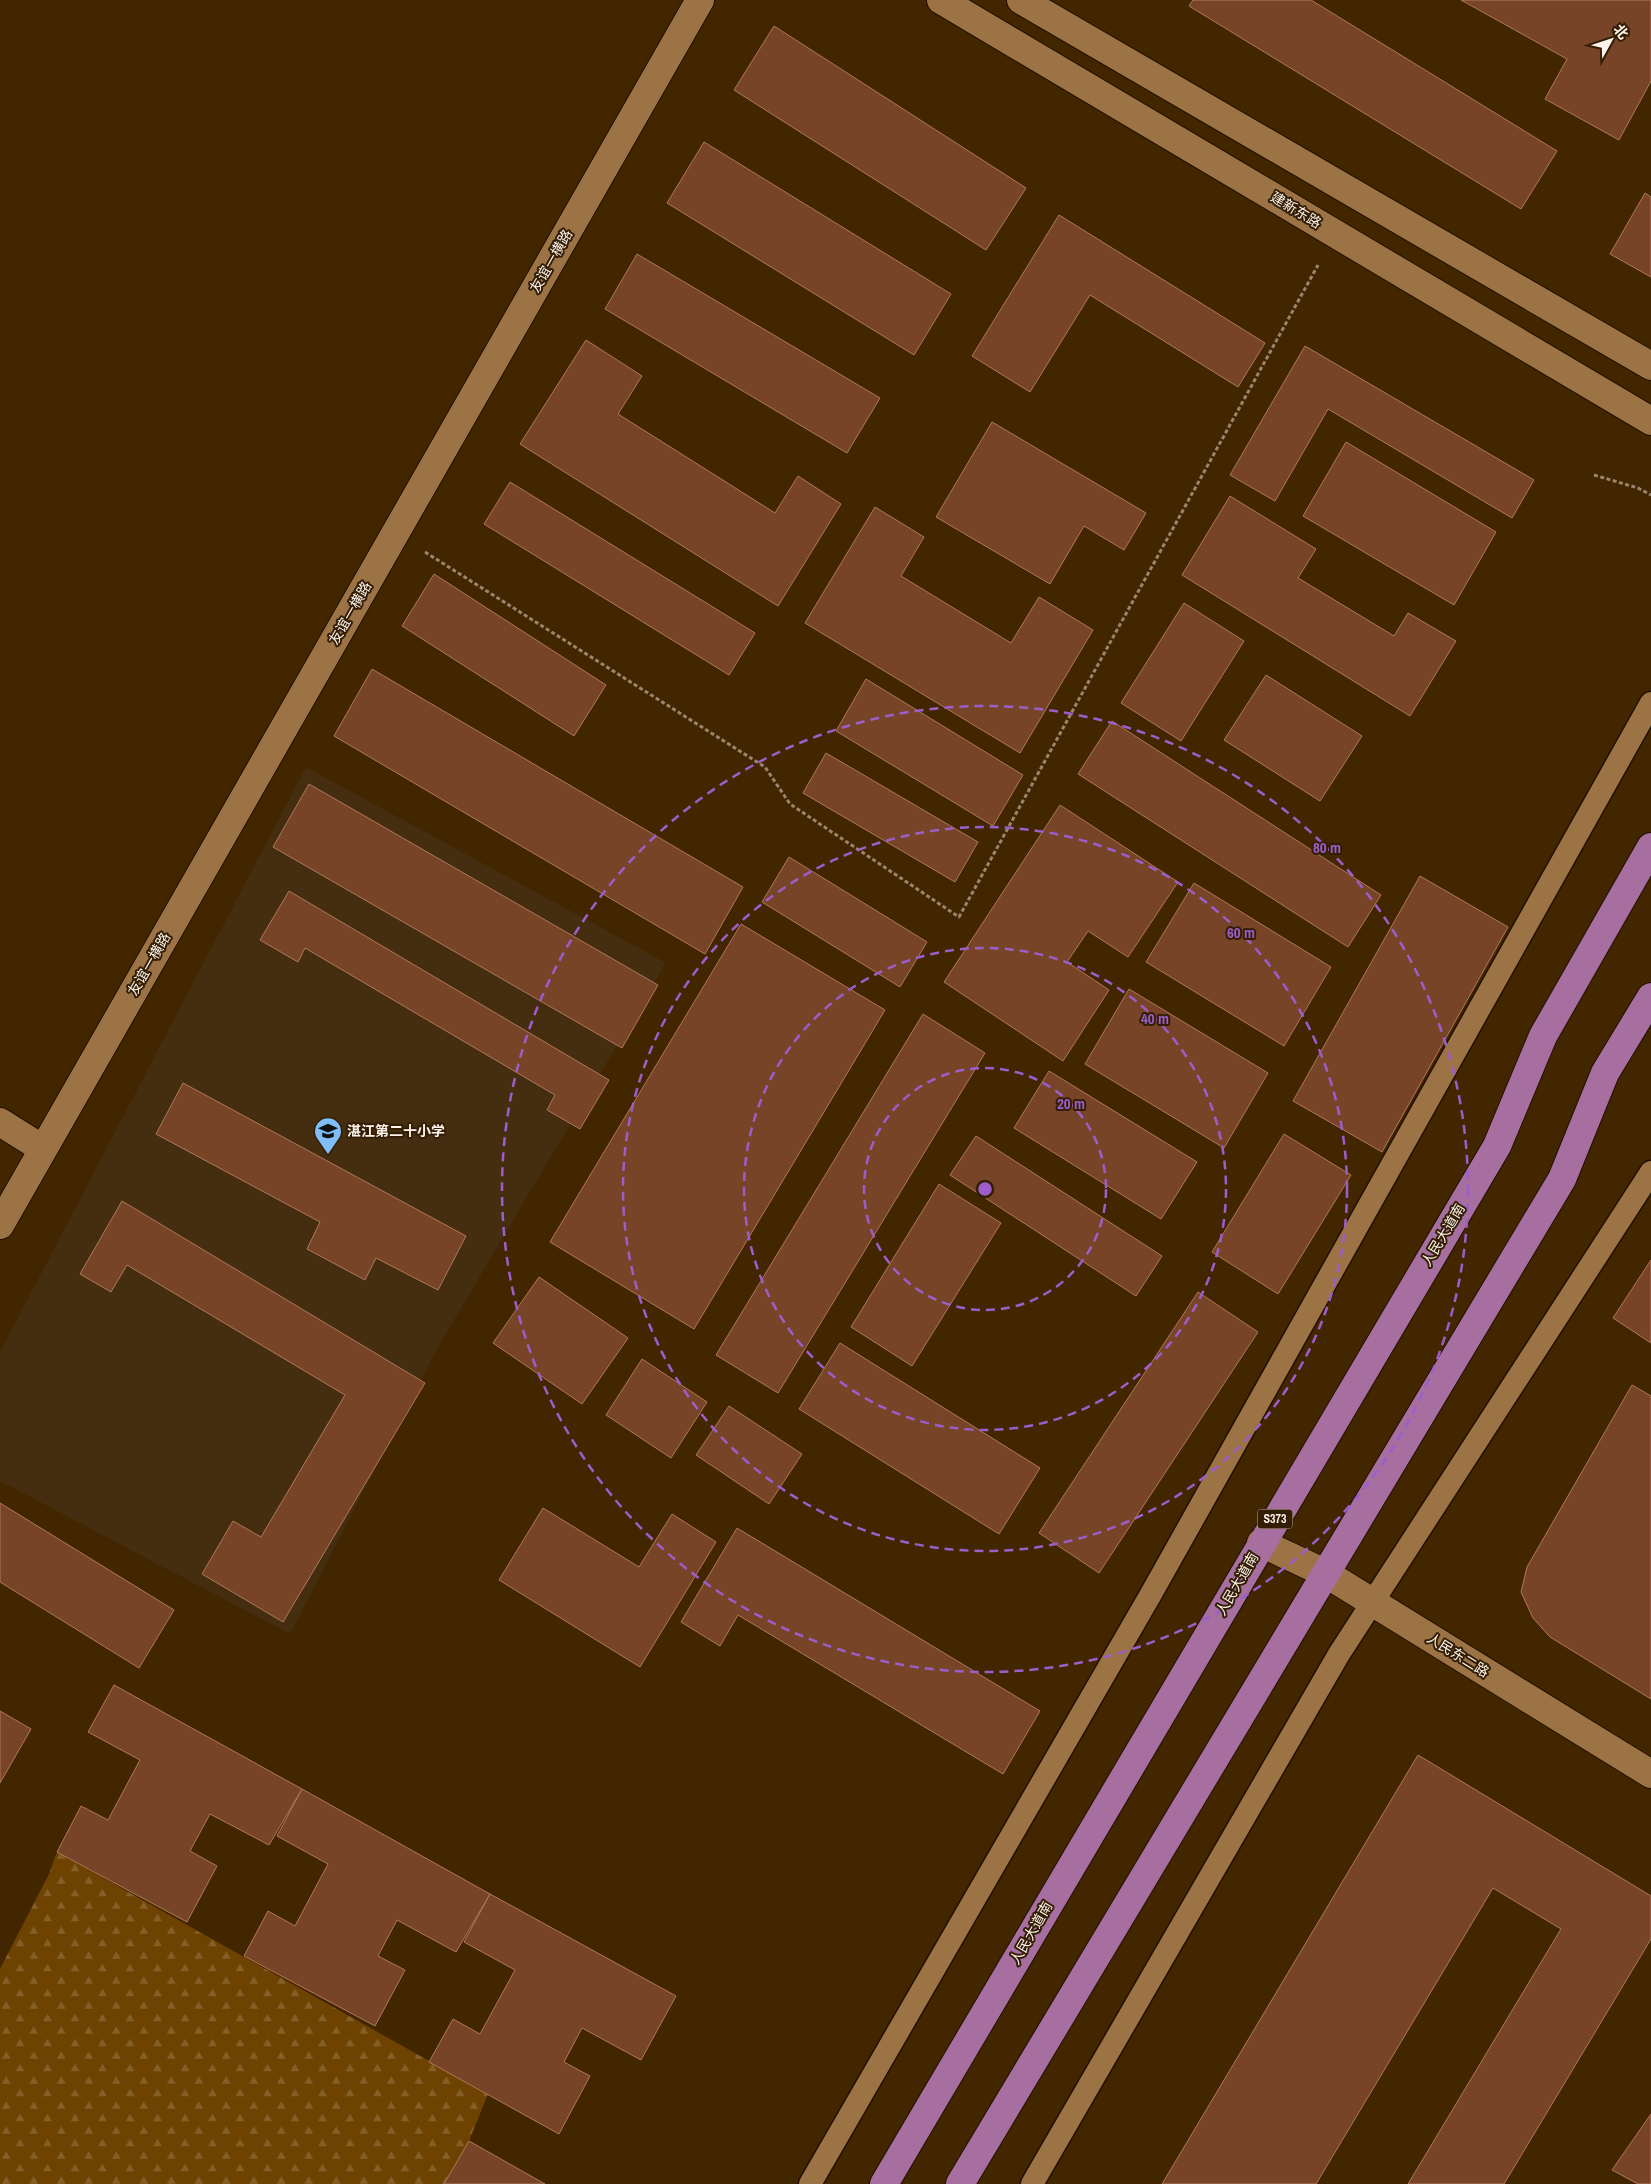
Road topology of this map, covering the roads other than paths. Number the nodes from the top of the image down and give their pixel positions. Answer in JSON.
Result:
{"nodes":[{"id":1,"x":700,"y":0,"type":"edge"},
{"id":2,"x":941,"y":0,"type":"edge"},
{"id":3,"x":1021,"y":0,"type":"edge"},
{"id":4,"x":1651,"y":366,"type":"edge"},
{"id":5,"x":1651,"y":421,"type":"edge"},
{"id":6,"x":1651,"y":703,"type":"edge"},
{"id":7,"x":1651,"y":847,"type":"edge"},
{"id":8,"x":1651,"y":997,"type":"edge"},
{"id":9,"x":0,"y":1122,"type":"edge"},
{"id":10,"x":43,"y":1149,"type":"junction"},
{"id":11,"x":1651,"y":1172,"type":"edge"},
{"id":12,"x":0,"y":1225,"type":"edge"},
{"id":13,"x":1260,"y":1543,"type":"junction"},
{"id":14,"x":1325,"y":1573,"type":"junction"},
{"id":15,"x":1651,"y":1774,"type":"edge"},
{"id":16,"x":810,"y":2184,"type":"edge"},
{"id":17,"x":884,"y":2184,"type":"edge"},
{"id":18,"x":960,"y":2184,"type":"edge"},
{"id":19,"x":1032,"y":2184,"type":"edge"}],
"edges":[{"from":1,"to":10,"type":"street","name":"友谊一横路"},
{"from":2,"to":5,"type":"street","name":"建新东路"},
{"from":3,"to":4,"type":"street"},
{"from":6,"to":16,"type":"lane"},
{"from":7,"to":13,"type":"main road","name":"人民大道南","number":"S373"},
{"from":8,"to":14,"type":"main road"},
{"from":9,"to":10,"type":"street"},
{"from":10,"to":12,"type":"street","name":"友谊一横路"},
{"from":11,"to":19,"type":"lane"},
{"from":13,"to":14,"type":"street","name":"人民东二路"},
{"from":13,"to":17,"type":"main road","name":"人民大道南","number":"S373"},
{"from":14,"to":15,"type":"street","name":"人民东二路"},
{"from":14,"to":18,"type":"main road"}]}
